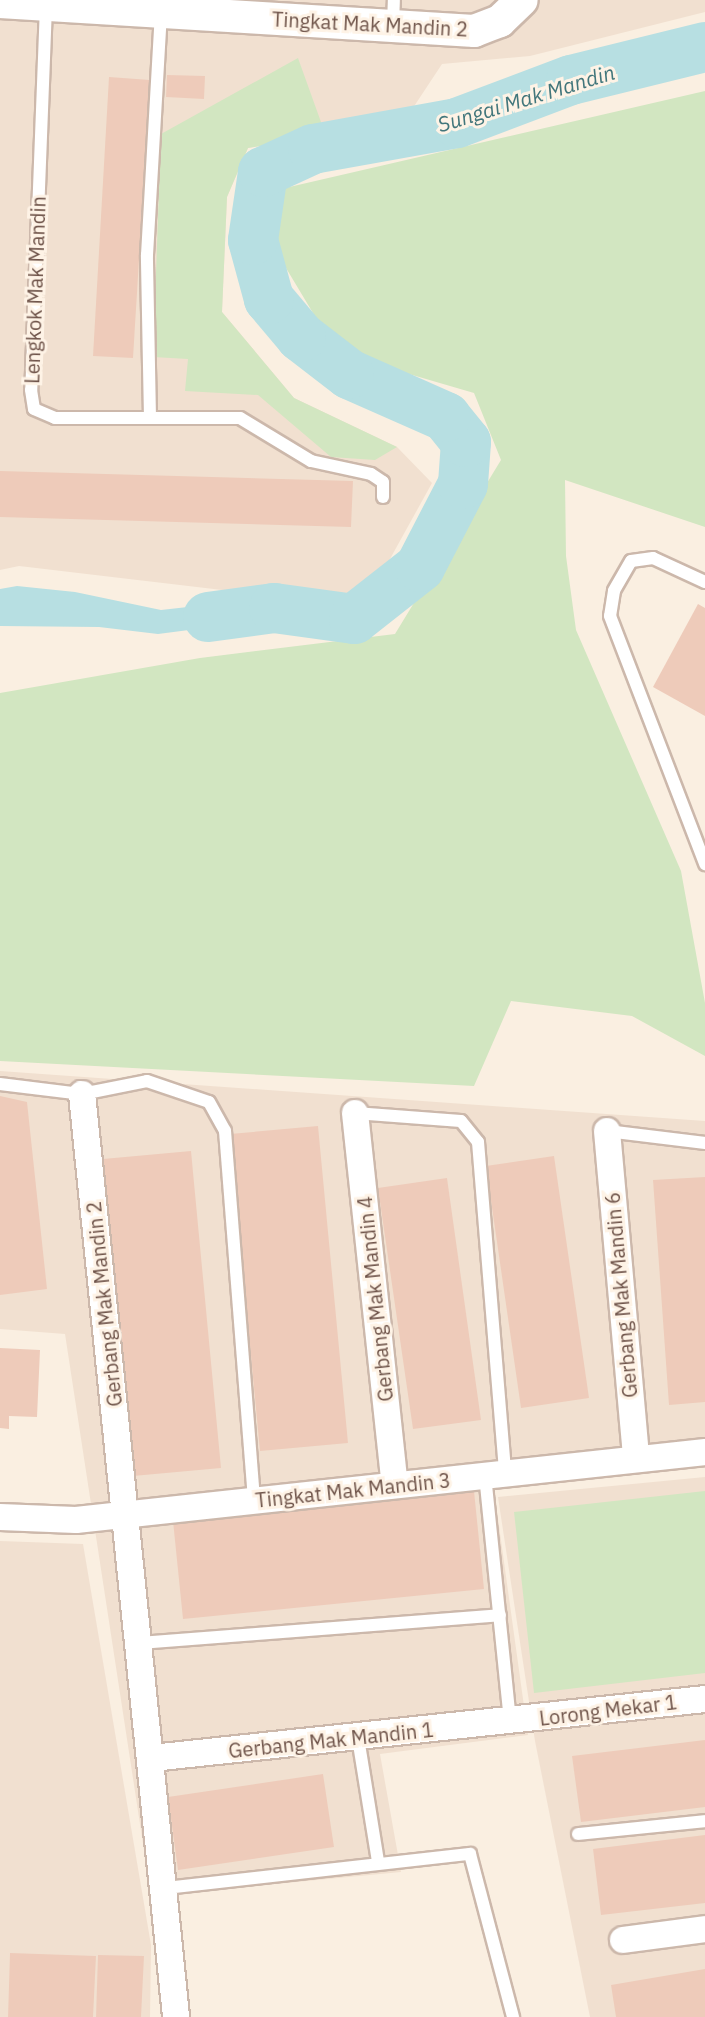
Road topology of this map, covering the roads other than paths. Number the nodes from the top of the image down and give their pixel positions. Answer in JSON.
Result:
{"nodes":[{"id":1,"x":0,"y":2,"type":"edge"},
{"id":2,"x":520,"y":3,"type":"edge"},
{"id":3,"x":46,"y":4,"type":"junction"},
{"id":4,"x":261,"y":9,"type":"edge"},
{"id":5,"x":161,"y":12,"type":"junction"},
{"id":6,"x":393,"y":13,"type":"edge"},
{"id":7,"x":150,"y":418,"type":"junction"},
{"id":8,"x":383,"y":497,"type":"dead end"},
{"id":9,"x":705,"y":582,"type":"edge"},
{"id":10,"x":705,"y":864,"type":"edge"},
{"id":11,"x":0,"y":1084,"type":"edge"},
{"id":12,"x":82,"y":1094,"type":"junction"},
{"id":13,"x":355,"y":1113,"type":"joint"},
{"id":14,"x":607,"y":1131,"type":"joint"},
{"id":15,"x":705,"y":1143,"type":"edge"},
{"id":16,"x":705,"y":1452,"type":"edge"},
{"id":17,"x":636,"y":1459,"type":"junction"},
{"id":18,"x":495,"y":1474,"type":"junction"},
{"id":19,"x":395,"y":1485,"type":"junction"},
{"id":20,"x":254,"y":1500,"type":"junction"},
{"id":21,"x":126,"y":1514,"type":"junction"},
{"id":22,"x":0,"y":1516,"type":"edge"},
{"id":23,"x":500,"y":1615,"type":"junction"},
{"id":24,"x":139,"y":1643,"type":"junction"},
{"id":25,"x":705,"y":1698,"type":"edge"},
{"id":26,"x":510,"y":1722,"type":"junction"},
{"id":27,"x":358,"y":1738,"type":"junction"},
{"id":28,"x":152,"y":1758,"type":"junction"},
{"id":29,"x":705,"y":1821,"type":"edge"},
{"id":30,"x":578,"y":1834,"type":"dead end"},
{"id":31,"x":378,"y":1862,"type":"junction"},
{"id":32,"x":165,"y":1888,"type":"junction"},
{"id":33,"x":705,"y":1929,"type":"edge"},
{"id":34,"x":624,"y":1940,"type":"dead end"},
{"id":35,"x":176,"y":2017,"type":"edge"},
{"id":36,"x":513,"y":2017,"type":"edge"}],
"edges":[{"from":1,"to":3,"type":"street","name":"Tingkat Mak Mandin 2"},
{"from":2,"to":6,"type":"street","name":"Tingkat Mak Mandin 2"},
{"from":3,"to":5,"type":"street","name":"Tingkat Mak Mandin 2"},
{"from":3,"to":7,"type":"lane","name":"Lengkok Mak Mandin"},
{"from":4,"to":5,"type":"street","name":"Tingkat Mak Mandin 2"},
{"from":4,"to":6,"type":"street","name":"Tingkat Mak Mandin 2"},
{"from":5,"to":7,"type":"lane"},
{"from":7,"to":8,"type":"lane","name":"Lengkok Mak Mandin"},
{"from":9,"to":10,"type":"lane"},
{"from":11,"to":12,"type":"lane"},
{"from":12,"to":20,"type":"lane"},
{"from":12,"to":21,"type":"street","name":"Gerbang Mak Mandin 2"},
{"from":13,"to":18,"type":"lane"},
{"from":13,"to":19,"type":"street","name":"Gerbang Mak Mandin 4"},
{"from":14,"to":15,"type":"lane"},
{"from":14,"to":17,"type":"street","name":"Gerbang Mak Mandin 6"},
{"from":16,"to":17,"type":"street","name":"Tingkat Mak Mandin 3"},
{"from":17,"to":18,"type":"street","name":"Tingkat Mak Mandin 3"},
{"from":18,"to":19,"type":"street","name":"Tingkat Mak Mandin 3"},
{"from":18,"to":23,"type":"lane"},
{"from":19,"to":20,"type":"street","name":"Tingkat Mak Mandin 3"},
{"from":20,"to":21,"type":"street","name":"Tingkat Mak Mandin 3"},
{"from":21,"to":22,"type":"street","name":"Tingkat Mak Mandin 3"},
{"from":21,"to":24,"type":"street","name":"Gerbang Mak Mandin 2"},
{"from":23,"to":24,"type":"lane"},
{"from":23,"to":26,"type":"lane"},
{"from":24,"to":28,"type":"street","name":"Gerbang Mak Mandin 2"},
{"from":25,"to":26,"type":"street","name":"Lorong Mekar 1"},
{"from":26,"to":27,"type":"street","name":"Gerbang Mak Mandin 1"},
{"from":27,"to":28,"type":"street","name":"Gerbang Mak Mandin 1"},
{"from":27,"to":31,"type":"lane"},
{"from":28,"to":32,"type":"street","name":"Gerbang Mak Mandin 2"},
{"from":29,"to":30,"type":"lane"},
{"from":31,"to":32,"type":"lane"},
{"from":31,"to":36,"type":"lane"},
{"from":32,"to":35,"type":"street","name":"Gerbang Mak Mandin 2"},
{"from":33,"to":34,"type":"street"}]}
